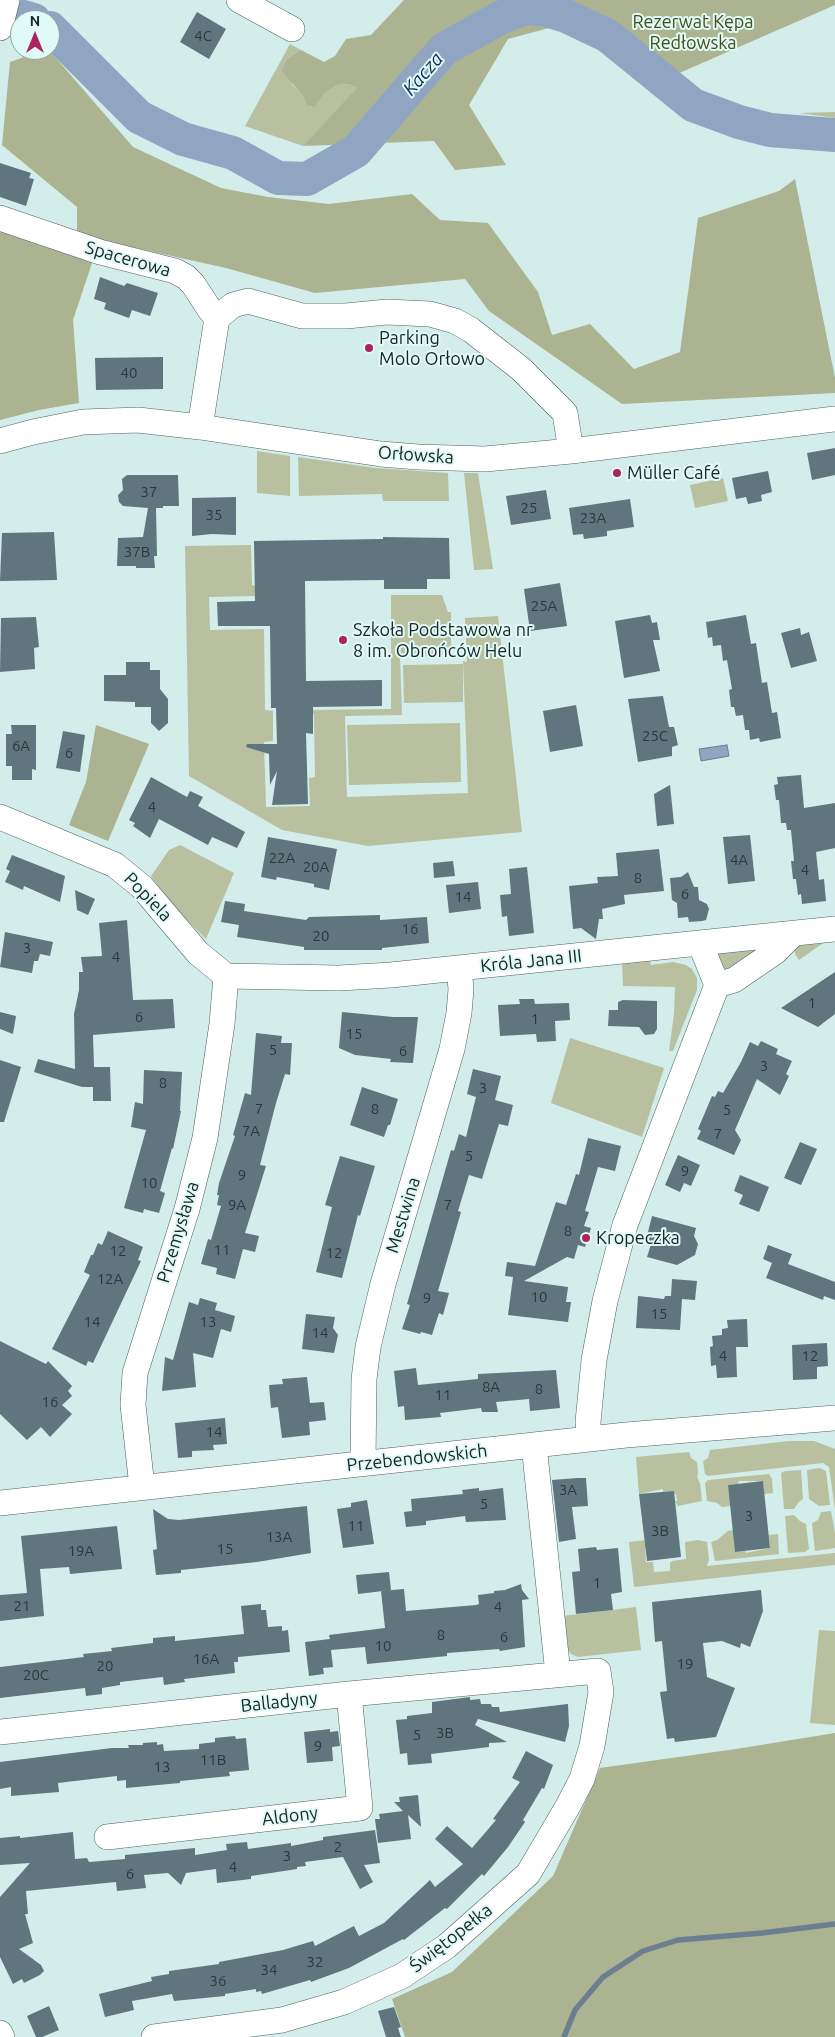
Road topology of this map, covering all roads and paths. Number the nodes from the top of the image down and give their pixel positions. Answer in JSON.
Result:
{"nodes":[{"id":1,"x":7,"y":0,"type":"edge"},
{"id":2,"x":238,"y":0,"type":"edge"},
{"id":3,"x":0,"y":28,"type":"edge"},
{"id":4,"x":292,"y":29,"type":"dead end"},
{"id":5,"x":0,"y":218,"type":"edge"},
{"id":6,"x":217,"y":318,"type":"junction"},
{"id":7,"x":835,"y":418,"type":"edge"},
{"id":8,"x":200,"y":427,"type":"junction"},
{"id":9,"x":0,"y":441,"type":"edge"},
{"id":10,"x":571,"y":450,"type":"junction"},
{"id":11,"x":0,"y":816,"type":"edge"},
{"id":12,"x":835,"y":929,"type":"edge"},
{"id":13,"x":793,"y":934,"type":"junction"},
{"id":14,"x":700,"y":943,"type":"junction"},
{"id":15,"x":459,"y":969,"type":"junction"},
{"id":16,"x":226,"y":976,"type":"junction"},
{"id":17,"x":717,"y":986,"type":"junction"},
{"id":18,"x":835,"y":1418,"type":"edge"},
{"id":19,"x":589,"y":1439,"type":"junction"},
{"id":20,"x":534,"y":1445,"type":"junction"},
{"id":21,"x":363,"y":1464,"type":"junction"},
{"id":22,"x":142,"y":1487,"type":"junction"},
{"id":23,"x":0,"y":1502,"type":"edge"},
{"id":24,"x":598,"y":1671,"type":"joint"},
{"id":25,"x":558,"y":1674,"type":"junction"},
{"id":26,"x":349,"y":1694,"type":"junction"},
{"id":27,"x":0,"y":1732,"type":"edge"},
{"id":28,"x":108,"y":1836,"type":"dead end"},
{"id":29,"x":0,"y":2034,"type":"edge"},
{"id":30,"x":2,"y":2037,"type":"edge"},
{"id":31,"x":154,"y":2037,"type":"edge"}],
"edges":[{"from":1,"to":3,"type":"street"},
{"from":2,"to":4,"type":"street"},
{"from":5,"to":6,"type":"street","name":"Spacerowa"},
{"from":6,"to":8,"type":"street"},
{"from":6,"to":10,"type":"street"},
{"from":7,"to":10,"type":"street","name":"Orłowska"},
{"from":8,"to":9,"type":"street","name":"Orłowska"},
{"from":8,"to":10,"type":"street","name":"Orłowska"},
{"from":11,"to":16,"type":"street","name":"Popiela"},
{"from":12,"to":13,"type":"street","name":"Króla Jana III"},
{"from":13,"to":14,"type":"street","name":"Króla Jana III"},
{"from":13,"to":17,"type":"street"},
{"from":14,"to":15,"type":"street","name":"Króla Jana III"},
{"from":14,"to":17,"type":"street"},
{"from":15,"to":16,"type":"street","name":"Króla Jana III"},
{"from":15,"to":21,"type":"street","name":"Mestwina"},
{"from":16,"to":22,"type":"street","name":"Przemysława"},
{"from":17,"to":19,"type":"street"},
{"from":18,"to":19,"type":"street","name":"Przebendowskich"},
{"from":19,"to":20,"type":"street","name":"Przebendowskich"},
{"from":20,"to":21,"type":"street","name":"Przebendowskich"},
{"from":20,"to":25,"type":"street"},
{"from":21,"to":22,"type":"street","name":"Przebendowskich"},
{"from":22,"to":23,"type":"street","name":"Przebendowskich"},
{"from":24,"to":25,"type":"street","name":"Balladyny"},
{"from":24,"to":31,"type":"street","name":"Świętopełka"},
{"from":25,"to":26,"type":"street","name":"Balladyny"},
{"from":26,"to":27,"type":"street","name":"Balladyny"},
{"from":26,"to":28,"type":"street","name":"Aldony"},
{"from":29,"to":30,"type":"street"}]}
